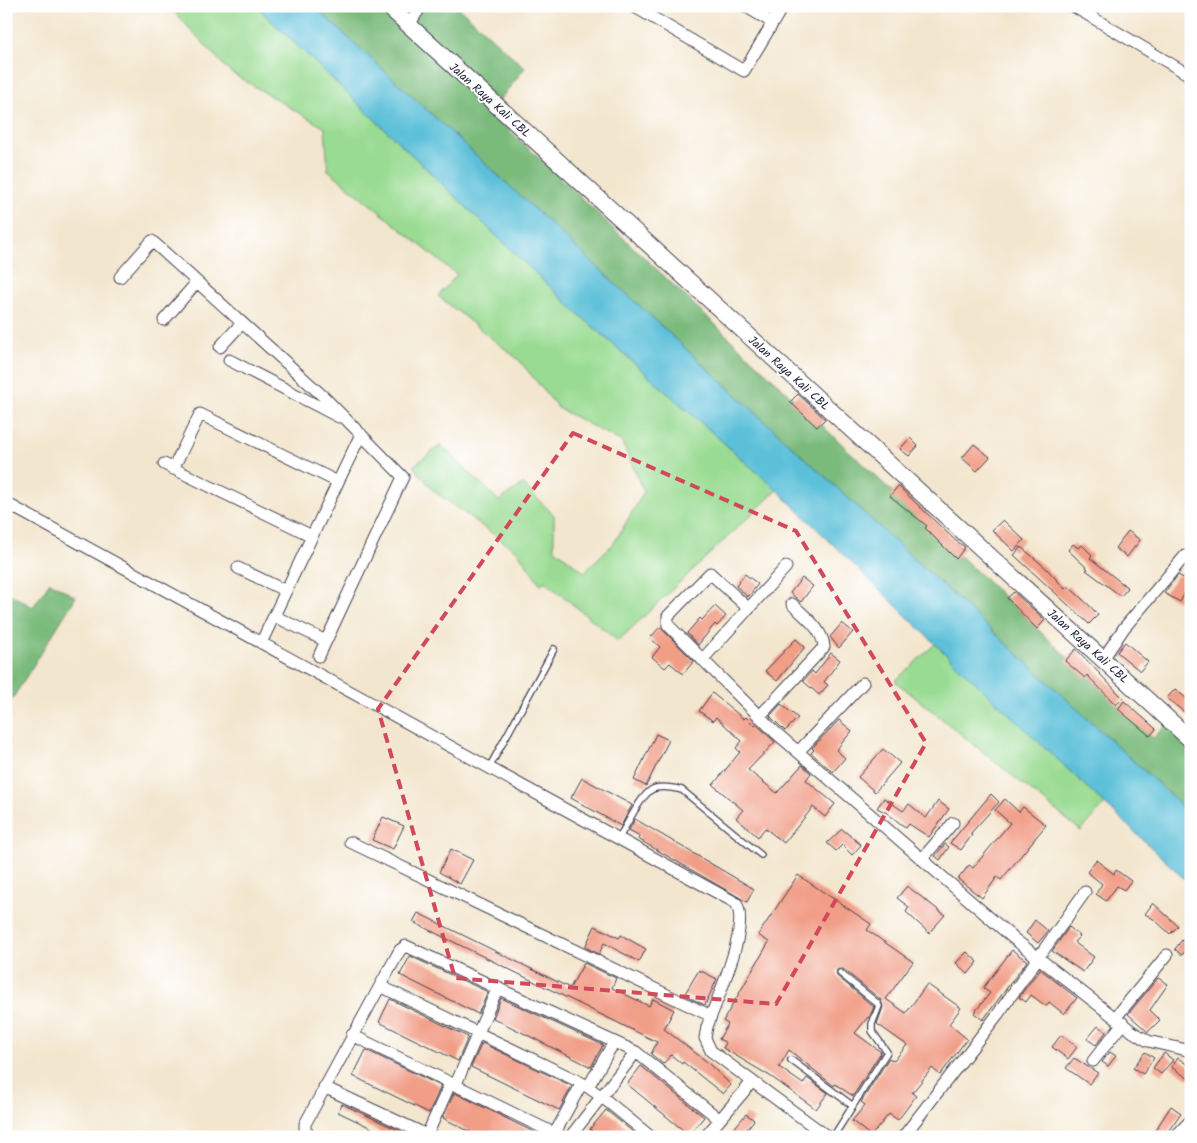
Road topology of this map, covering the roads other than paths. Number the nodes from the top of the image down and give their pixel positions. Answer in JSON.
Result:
{"nodes":[{"id":1,"x":421,"y":6,"type":"edge"},
{"id":2,"x":633,"y":6,"type":"edge"},
{"id":3,"x":745,"y":6,"type":"edge"},
{"id":4,"x":783,"y":6,"type":"edge"},
{"id":5,"x":1073,"y":6,"type":"edge"},
{"id":6,"x":395,"y":9,"type":"edge"},
{"id":7,"x":773,"y":23,"type":"junction"},
{"id":8,"x":409,"y":26,"type":"junction"},
{"id":9,"x":1191,"y":76,"type":"edge"},
{"id":10,"x":120,"y":277,"type":"dead end"},
{"id":11,"x":197,"y":282,"type":"junction"},
{"id":12,"x":164,"y":320,"type":"dead end"},
{"id":13,"x":242,"y":323,"type":"junction"},
{"id":14,"x":220,"y":347,"type":"dead end"},
{"id":15,"x":229,"y":360,"type":"dead end"},
{"id":16,"x":349,"y":422,"type":"junction"},
{"id":17,"x":361,"y":434,"type":"junction"},
{"id":18,"x":338,"y":482,"type":"junction"},
{"id":19,"x":7,"y":504,"type":"edge"},
{"id":20,"x":312,"y":536,"type":"junction"},
{"id":21,"x":1185,"y":556,"type":"dead end"},
{"id":22,"x":786,"y":567,"type":"dead end"},
{"id":23,"x":238,"y":568,"type":"dead end"},
{"id":24,"x":286,"y":591,"type":"junction"},
{"id":25,"x":792,"y":604,"type":"dead end"},
{"id":26,"x":749,"y":609,"type":"junction"},
{"id":27,"x":274,"y":616,"type":"junction"},
{"id":28,"x":326,"y":641,"type":"junction"},
{"id":29,"x":261,"y":643,"type":"junction"},
{"id":30,"x":554,"y":650,"type":"dead end"},
{"id":31,"x":319,"y":656,"type":"dead end"},
{"id":32,"x":1103,"y":659,"type":"junction"},
{"id":33,"x":702,"y":660,"type":"junction"},
{"id":34,"x":863,"y":683,"type":"dead end"},
{"id":35,"x":759,"y":717,"type":"junction"},
{"id":36,"x":1191,"y":740,"type":"edge"},
{"id":37,"x":798,"y":752,"type":"junction"},
{"id":38,"x":489,"y":769,"type":"junction"},
{"id":39,"x":953,"y":823,"type":"dead end"},
{"id":40,"x":618,"y":839,"type":"junction"},
{"id":41,"x":350,"y":842,"type":"dead end"},
{"id":42,"x":760,"y":854,"type":"dead end"},
{"id":43,"x":922,"y":860,"type":"junction"},
{"id":44,"x":1085,"y":892,"type":"dead end"},
{"id":45,"x":1167,"y":955,"type":"dead end"},
{"id":46,"x":1038,"y":956,"type":"junction"},
{"id":47,"x":840,"y":973,"type":"dead end"},
{"id":48,"x":380,"y":986,"type":"junction"},
{"id":49,"x":498,"y":987,"type":"junction"},
{"id":50,"x":711,"y":1016,"type":"junction"},
{"id":51,"x":1119,"y":1020,"type":"junction"},
{"id":52,"x":478,"y":1033,"type":"junction"},
{"id":53,"x":352,"y":1035,"type":"junction"},
{"id":54,"x":614,"y":1042,"type":"junction"},
{"id":55,"x":1191,"y":1051,"type":"edge"},
{"id":56,"x":636,"y":1052,"type":"junction"},
{"id":57,"x":791,"y":1060,"type":"dead end"},
{"id":58,"x":1093,"y":1061,"type":"dead end"},
{"id":59,"x":752,"y":1082,"type":"junction"},
{"id":60,"x":453,"y":1085,"type":"junction"},
{"id":61,"x":585,"y":1085,"type":"junction"},
{"id":62,"x":324,"y":1087,"type":"junction"},
{"id":63,"x":602,"y":1096,"type":"junction"},
{"id":64,"x":853,"y":1106,"type":"junction"},
{"id":65,"x":719,"y":1119,"type":"junction"},
{"id":66,"x":1191,"y":1120,"type":"edge"},
{"id":67,"x":551,"y":1134,"type":"edge"},
{"id":68,"x":429,"y":1136,"type":"edge"},
{"id":69,"x":312,"y":1137,"type":"edge"},
{"id":70,"x":570,"y":1137,"type":"edge"},
{"id":71,"x":651,"y":1137,"type":"edge"},
{"id":72,"x":705,"y":1137,"type":"edge"},
{"id":73,"x":828,"y":1137,"type":"edge"},
{"id":74,"x":833,"y":1137,"type":"edge"},
{"id":75,"x":903,"y":1137,"type":"edge"},
{"id":76,"x":1175,"y":1137,"type":"edge"}],
"edges":[{"from":1,"to":8,"type":"street"},
{"from":2,"to":7,"type":"street"},
{"from":3,"to":7,"type":"street"},
{"from":4,"to":7,"type":"street"},
{"from":5,"to":9,"type":"street"},
{"from":6,"to":8,"type":"main road","name":"Jalan Raya Kali CBL"},
{"from":8,"to":32,"type":"main road","name":"Jalan Raya Kali CBL"},
{"from":10,"to":11,"type":"street"},
{"from":11,"to":12,"type":"street"},
{"from":11,"to":13,"type":"street"},
{"from":13,"to":14,"type":"street"},
{"from":13,"to":16,"type":"street"},
{"from":15,"to":16,"type":"street"},
{"from":16,"to":17,"type":"street"},
{"from":17,"to":18,"type":"street"},
{"from":17,"to":28,"type":"street"},
{"from":18,"to":20,"type":"street"},
{"from":18,"to":20,"type":"street"},
{"from":19,"to":29,"type":"street"},
{"from":20,"to":24,"type":"street"},
{"from":21,"to":32,"type":"street"},
{"from":22,"to":26,"type":"street"},
{"from":23,"to":24,"type":"street"},
{"from":24,"to":27,"type":"street"},
{"from":25,"to":35,"type":"street"},
{"from":26,"to":33,"type":"street"},
{"from":26,"to":33,"type":"street"},
{"from":27,"to":28,"type":"street"},
{"from":27,"to":29,"type":"street"},
{"from":28,"to":31,"type":"street"},
{"from":29,"to":38,"type":"street"},
{"from":30,"to":38,"type":"lane"},
{"from":32,"to":36,"type":"main road","name":"Jalan Raya Kali CBL"},
{"from":33,"to":35,"type":"street"},
{"from":34,"to":37,"type":"street"},
{"from":35,"to":37,"type":"street"},
{"from":37,"to":43,"type":"street"},
{"from":38,"to":40,"type":"street"},
{"from":39,"to":43,"type":"street"},
{"from":40,"to":42,"type":"lane"},
{"from":40,"to":50,"type":"street"},
{"from":41,"to":50,"type":"street"},
{"from":43,"to":46,"type":"street"},
{"from":44,"to":46,"type":"street"},
{"from":45,"to":51,"type":"street"},
{"from":46,"to":51,"type":"street"},
{"from":46,"to":75,"type":"street"},
{"from":47,"to":64,"type":"lane"},
{"from":48,"to":49,"type":"street"},
{"from":48,"to":52,"type":"street"},
{"from":48,"to":53,"type":"street"},
{"from":49,"to":52,"type":"street"},
{"from":49,"to":54,"type":"street"},
{"from":50,"to":59,"type":"street"},
{"from":51,"to":55,"type":"street"},
{"from":51,"to":58,"type":"street"},
{"from":52,"to":60,"type":"street"},
{"from":52,"to":61,"type":"street"},
{"from":53,"to":60,"type":"street"},
{"from":53,"to":62,"type":"street"},
{"from":54,"to":56,"type":"street"},
{"from":54,"to":61,"type":"street"},
{"from":56,"to":63,"type":"street"},
{"from":56,"to":65,"type":"street"},
{"from":57,"to":64,"type":"lane"},
{"from":59,"to":65,"type":"street"},
{"from":59,"to":73,"type":"street"},
{"from":60,"to":67,"type":"street"},
{"from":60,"to":68,"type":"street"},
{"from":61,"to":63,"type":"street"},
{"from":61,"to":67,"type":"street"},
{"from":62,"to":68,"type":"street"},
{"from":62,"to":69,"type":"street"},
{"from":63,"to":70,"type":"street"},
{"from":63,"to":71,"type":"street"},
{"from":64,"to":74,"type":"lane"},
{"from":65,"to":72,"type":"street"},
{"from":66,"to":76,"type":"street"}]}
